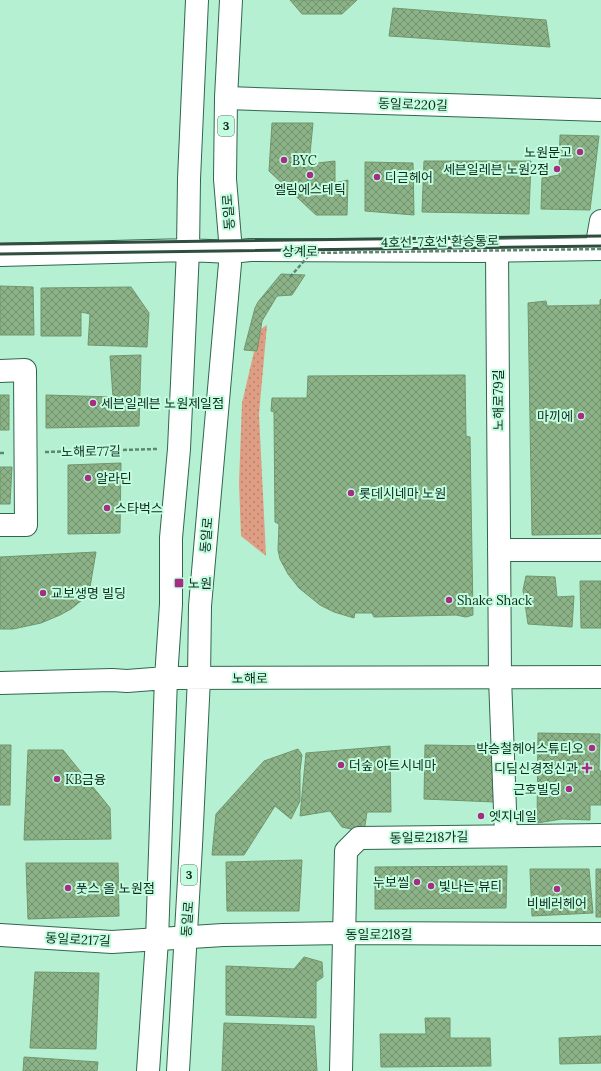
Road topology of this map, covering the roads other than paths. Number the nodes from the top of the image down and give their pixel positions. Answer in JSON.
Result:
{"nodes":[{"id":1,"x":197,"y":0,"type":"edge"},
{"id":2,"x":231,"y":0,"type":"edge"},
{"id":3,"x":226,"y":98,"type":"junction"},
{"id":4,"x":601,"y":110,"type":"edge"},
{"id":5,"x":601,"y":221,"type":"edge"},
{"id":6,"x":599,"y":249,"type":"edge"},
{"id":7,"x":188,"y":250,"type":"junction"},
{"id":8,"x":497,"y":251,"type":"junction"},
{"id":9,"x":231,"y":252,"type":"junction"},
{"id":10,"x":0,"y":255,"type":"edge"},
{"id":11,"x":0,"y":371,"type":"edge"},
{"id":12,"x":0,"y":525,"type":"edge"},
{"id":13,"x":499,"y":550,"type":"junction"},
{"id":14,"x":601,"y":550,"type":"edge"},
{"id":15,"x":601,"y":677,"type":"edge"},
{"id":16,"x":166,"y":678,"type":"junction"},
{"id":17,"x":199,"y":678,"type":"junction"},
{"id":18,"x":500,"y":678,"type":"junction"},
{"id":19,"x":0,"y":683,"type":"edge"},
{"id":20,"x":601,"y":835,"type":"edge"},
{"id":21,"x":506,"y":836,"type":"junction"},
{"id":22,"x":344,"y":933,"type":"junction"},
{"id":23,"x":601,"y":934,"type":"edge"},
{"id":24,"x":0,"y":935,"type":"edge"},
{"id":25,"x":185,"y":938,"type":"junction"},
{"id":26,"x":157,"y":940,"type":"junction"},
{"id":27,"x":148,"y":1071,"type":"edge"},
{"id":28,"x":178,"y":1071,"type":"edge"},
{"id":29,"x":341,"y":1071,"type":"edge"}],
"edges":[{"from":1,"to":7,"type":"main road"},
{"from":2,"to":3,"type":"main road","name":"동일로","number":"3"},
{"from":3,"to":4,"type":"main road","name":"동일로220길"},
{"from":3,"to":9,"type":"main road","name":"동일로","number":"3"},
{"from":5,"to":6,"type":"main road"},
{"from":6,"to":8,"type":"main road","name":"상계로"},
{"from":7,"to":9,"type":"main road","name":"상계로"},
{"from":7,"to":10,"type":"main road","name":"상계로"},
{"from":7,"to":16,"type":"main road"},
{"from":8,"to":9,"type":"main road","name":"상계로"},
{"from":8,"to":13,"type":"main road","name":"노해로79길"},
{"from":9,"to":17,"type":"main road","name":"동일로","number":"3"},
{"from":11,"to":12,"type":"main road"},
{"from":13,"to":14,"type":"main road"},
{"from":13,"to":18,"type":"main road","name":"노해로79길"},
{"from":15,"to":18,"type":"main road","name":"노해로"},
{"from":16,"to":17,"type":"main road","name":"노해로"},
{"from":16,"to":19,"type":"main road","name":"노해로"},
{"from":16,"to":26,"type":"main road"},
{"from":17,"to":18,"type":"main road","name":"노해로"},
{"from":17,"to":25,"type":"main road","name":"동일로","number":"3"},
{"from":18,"to":21,"type":"main road"},
{"from":20,"to":21,"type":"main road","name":"동일로218가길"},
{"from":21,"to":22,"type":"main road","name":"동일로218가길"},
{"from":22,"to":23,"type":"main road","name":"동일로218길"},
{"from":22,"to":25,"type":"main road","name":"동일로218길"},
{"from":22,"to":29,"type":"main road","name":"동일로218가길"},
{"from":24,"to":26,"type":"main road","name":"동일로217길"},
{"from":25,"to":26,"type":"main road","name":"동일로218길"},
{"from":25,"to":28,"type":"main road","name":"동일로","number":"3"},
{"from":26,"to":27,"type":"main road"}]}
